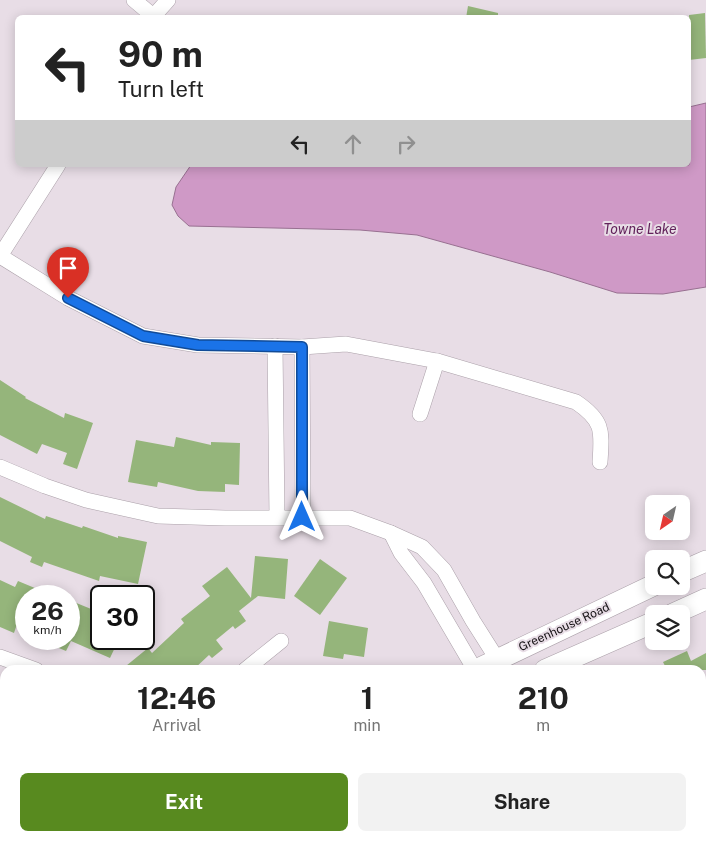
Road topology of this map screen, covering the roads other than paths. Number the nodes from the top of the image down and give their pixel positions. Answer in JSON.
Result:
{"nodes":[{"id":1,"x":134,"y":0,"type":"edge"},
{"id":2,"x":168,"y":0,"type":"edge"},
{"id":3,"x":150,"y":15,"type":"edge"},
{"id":4,"x":154,"y":15,"type":"edge"},
{"id":5,"x":57,"y":167,"type":"edge"},
{"id":6,"x":275,"y":346,"type":"junction"},
{"id":7,"x":302,"y":347,"type":"junction"},
{"id":8,"x":437,"y":361,"type":"junction"},
{"id":9,"x":420,"y":414,"type":"dead end"},
{"id":10,"x":600,"y":462,"type":"dead end"},
{"id":11,"x":0,"y":467,"type":"edge"},
{"id":12,"x":302,"y":517,"type":"junction"},
{"id":13,"x":277,"y":518,"type":"junction"},
{"id":14,"x":391,"y":533,"type":"junction"},
{"id":15,"x":706,"y":561,"type":"edge"},
{"id":16,"x":690,"y":568,"type":"edge"},
{"id":17,"x":645,"y":590,"type":"edge"},
{"id":18,"x":706,"y":600,"type":"edge"},
{"id":19,"x":690,"y":607,"type":"edge"},
{"id":20,"x":645,"y":626,"type":"edge"},
{"id":21,"x":281,"y":642,"type":"dead end"},
{"id":22,"x":0,"y":657,"type":"edge"},
{"id":23,"x":501,"y":664,"type":"edge"},
{"id":24,"x":22,"y":665,"type":"edge"},
{"id":25,"x":251,"y":665,"type":"edge"},
{"id":26,"x":473,"y":665,"type":"edge"},
{"id":27,"x":556,"y":665,"type":"edge"}],
"edges":[{"from":1,"to":3,"type":"street"},
{"from":2,"to":4,"type":"street"},
{"from":5,"to":6,"type":"street"},
{"from":6,"to":7,"type":"street"},
{"from":6,"to":13,"type":"street"},
{"from":7,"to":8,"type":"street"},
{"from":7,"to":12,"type":"street"},
{"from":8,"to":9,"type":"street"},
{"from":8,"to":10,"type":"street"},
{"from":11,"to":13,"type":"street"},
{"from":12,"to":13,"type":"street"},
{"from":12,"to":14,"type":"street"},
{"from":14,"to":23,"type":"street"},
{"from":14,"to":26,"type":"street"},
{"from":15,"to":16,"type":"street"},
{"from":17,"to":23,"type":"street","name":"Greenhouse Road"},
{"from":18,"to":19,"type":"street"},
{"from":20,"to":27,"type":"street"},
{"from":21,"to":25,"type":"street"},
{"from":22,"to":24,"type":"street"}]}
